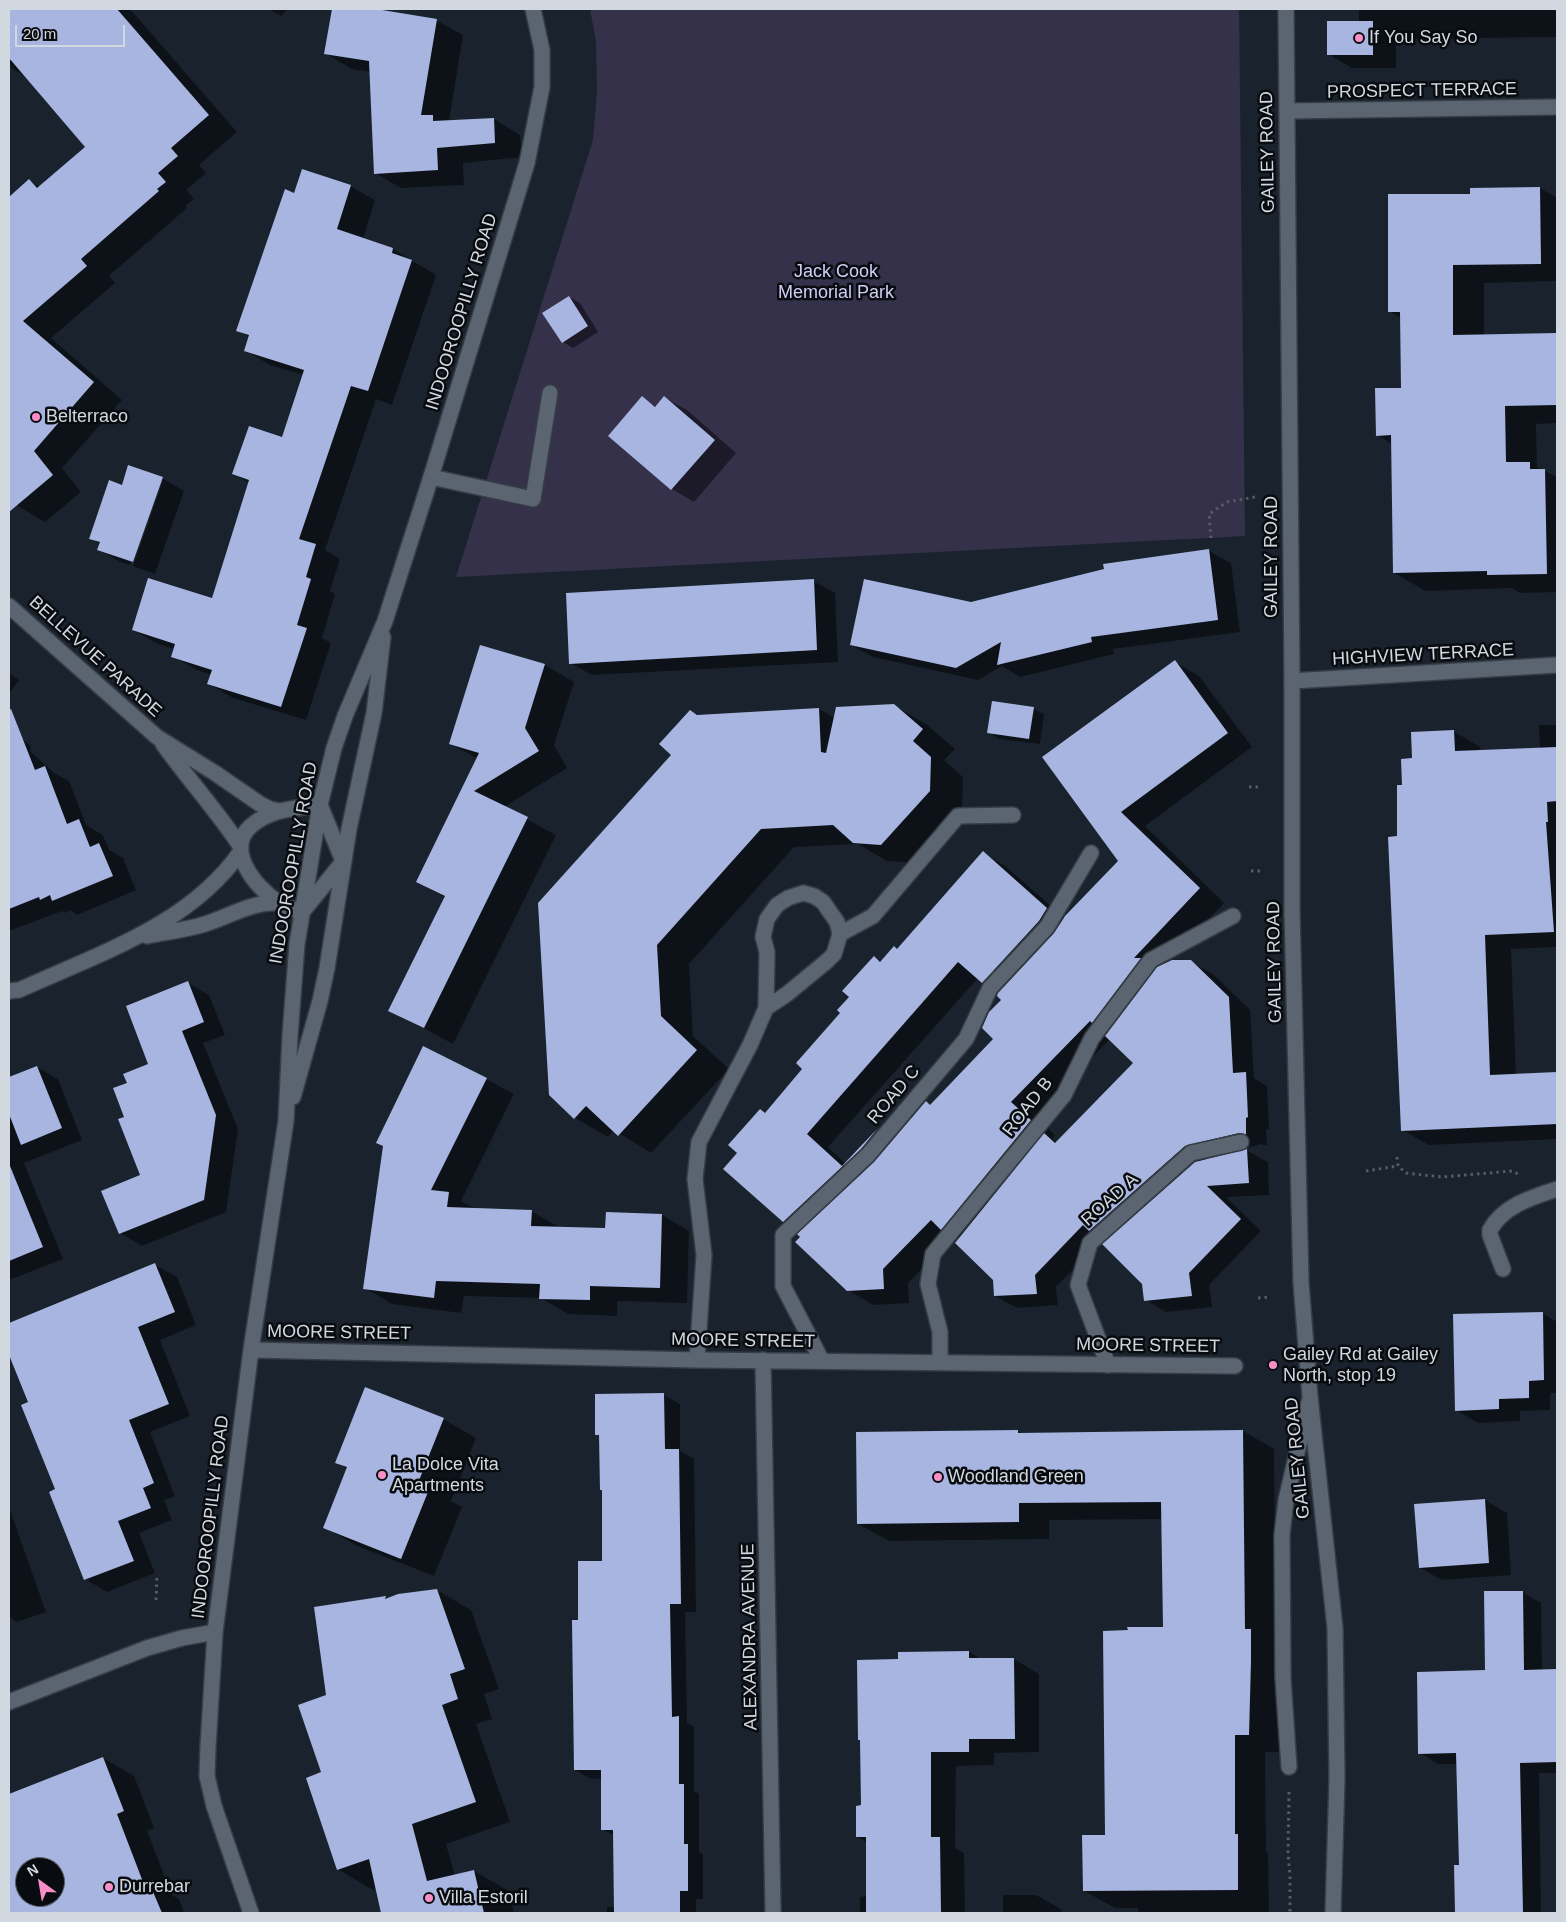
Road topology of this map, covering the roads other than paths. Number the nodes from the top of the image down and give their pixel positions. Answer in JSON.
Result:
{"nodes":[{"id":1,"x":533,"y":9,"type":"edge"},
{"id":2,"x":1286,"y":9,"type":"edge"},
{"id":3,"x":1557,"y":107,"type":"edge"},
{"id":4,"x":1287,"y":111,"type":"junction"},
{"id":5,"x":550,"y":393,"type":"dead end"},
{"id":6,"x":431,"y":477,"type":"junction"},
{"id":7,"x":9,"y":606,"type":"edge"},
{"id":8,"x":385,"y":621,"type":"junction"},
{"id":9,"x":1557,"y":665,"type":"edge"},
{"id":10,"x":1292,"y":681,"type":"junction"},
{"id":11,"x":157,"y":737,"type":"junction"},
{"id":12,"x":320,"y":805,"type":"junction"},
{"id":13,"x":280,"y":811,"type":"junction"},
{"id":14,"x":1013,"y":815,"type":"dead end"},
{"id":15,"x":241,"y":849,"type":"junction"},
{"id":16,"x":1091,"y":853,"type":"dead end"},
{"id":17,"x":343,"y":861,"type":"junction"},
{"id":18,"x":280,"y":903,"type":"junction"},
{"id":19,"x":302,"y":912,"type":"junction"},
{"id":20,"x":1233,"y":916,"type":"dead end"},
{"id":21,"x":840,"y":934,"type":"junction"},
{"id":22,"x":136,"y":938,"type":"junction"},
{"id":23,"x":14,"y":990,"type":"edge"},
{"id":24,"x":9,"y":1001,"type":"edge"},
{"id":25,"x":766,"y":1008,"type":"junction"},
{"id":26,"x":286,"y":1121,"type":"junction"},
{"id":27,"x":1241,"y":1142,"type":"dead end"},
{"id":28,"x":1557,"y":1189,"type":"edge"},
{"id":29,"x":1503,"y":1269,"type":"dead end"},
{"id":30,"x":251,"y":1350,"type":"junction"},
{"id":31,"x":697,"y":1360,"type":"junction"},
{"id":32,"x":764,"y":1360,"type":"junction"},
{"id":33,"x":822,"y":1361,"type":"junction"},
{"id":34,"x":940,"y":1362,"type":"junction"},
{"id":35,"x":1108,"y":1365,"type":"junction"},
{"id":36,"x":1235,"y":1366,"type":"dead end"},
{"id":37,"x":1310,"y":1397,"type":"junction"},
{"id":38,"x":215,"y":1632,"type":"junction"},
{"id":39,"x":9,"y":1702,"type":"edge"},
{"id":40,"x":1289,"y":1767,"type":"road end"},
{"id":41,"x":251,"y":1913,"type":"edge"},
{"id":42,"x":773,"y":1913,"type":"edge"},
{"id":43,"x":1333,"y":1913,"type":"edge"}],
"edges":[{"from":1,"to":6,"type":"street","name":"INDOOROOPILLY ROAD"},
{"from":2,"to":4,"type":"street","name":"GAILEY ROAD"},
{"from":3,"to":4,"type":"street","name":"PROSPECT TERRACE"},
{"from":4,"to":10,"type":"street","name":"GAILEY ROAD"},
{"from":5,"to":6,"type":"street"},
{"from":6,"to":8,"type":"street","name":"INDOOROOPILLY ROAD"},
{"from":7,"to":11,"type":"street","name":"BELLEVUE PARADE"},
{"from":8,"to":12,"type":"street","name":"INDOOROOPILLY ROAD"},
{"from":8,"to":17,"type":"street","name":"INDOOROOPILLY ROAD"},
{"from":9,"to":10,"type":"street","name":"HIGHVIEW TERRACE"},
{"from":10,"to":37,"type":"street","name":"GAILEY ROAD"},
{"from":11,"to":13,"type":"street","name":"BELLEVUE PARADE"},
{"from":11,"to":15,"type":"street","name":"BELLEVUE PARADE"},
{"from":12,"to":13,"type":"street"},
{"from":12,"to":17,"type":"street"},
{"from":12,"to":19,"type":"street","name":"INDOOROOPILLY ROAD"},
{"from":13,"to":15,"type":"street"},
{"from":14,"to":21,"type":"street"},
{"from":15,"to":18,"type":"street","name":"BELLEVUE PARADE"},
{"from":15,"to":22,"type":"street"},
{"from":16,"to":33,"type":"street","name":"ROAD C"},
{"from":17,"to":19,"type":"street"},
{"from":17,"to":26,"type":"street","name":"INDOOROOPILLY ROAD"},
{"from":18,"to":19,"type":"street"},
{"from":18,"to":22,"type":"street"},
{"from":19,"to":26,"type":"street","name":"INDOOROOPILLY ROAD"},
{"from":20,"to":34,"type":"street","name":"ROAD B"},
{"from":21,"to":25,"type":"street"},
{"from":21,"to":25,"type":"street"},
{"from":22,"to":23,"type":"street"},
{"from":23,"to":24,"type":"street"},
{"from":25,"to":31,"type":"street"},
{"from":26,"to":30,"type":"street","name":"INDOOROOPILLY ROAD"},
{"from":27,"to":35,"type":"street","name":"ROAD A"},
{"from":28,"to":29,"type":"street"},
{"from":30,"to":31,"type":"street","name":"MOORE STREET"},
{"from":30,"to":38,"type":"street","name":"INDOOROOPILLY ROAD"},
{"from":31,"to":32,"type":"street","name":"MOORE STREET"},
{"from":32,"to":33,"type":"street","name":"MOORE STREET"},
{"from":32,"to":42,"type":"street","name":"ALEXANDRA AVENUE"},
{"from":33,"to":34,"type":"street","name":"MOORE STREET"},
{"from":34,"to":35,"type":"street","name":"MOORE STREET"},
{"from":35,"to":36,"type":"street","name":"MOORE STREET"},
{"from":37,"to":40,"type":"street"},
{"from":37,"to":43,"type":"street","name":"GAILEY ROAD"},
{"from":38,"to":39,"type":"street"},
{"from":38,"to":41,"type":"street","name":"INDOOROOPILLY ROAD"}]}
